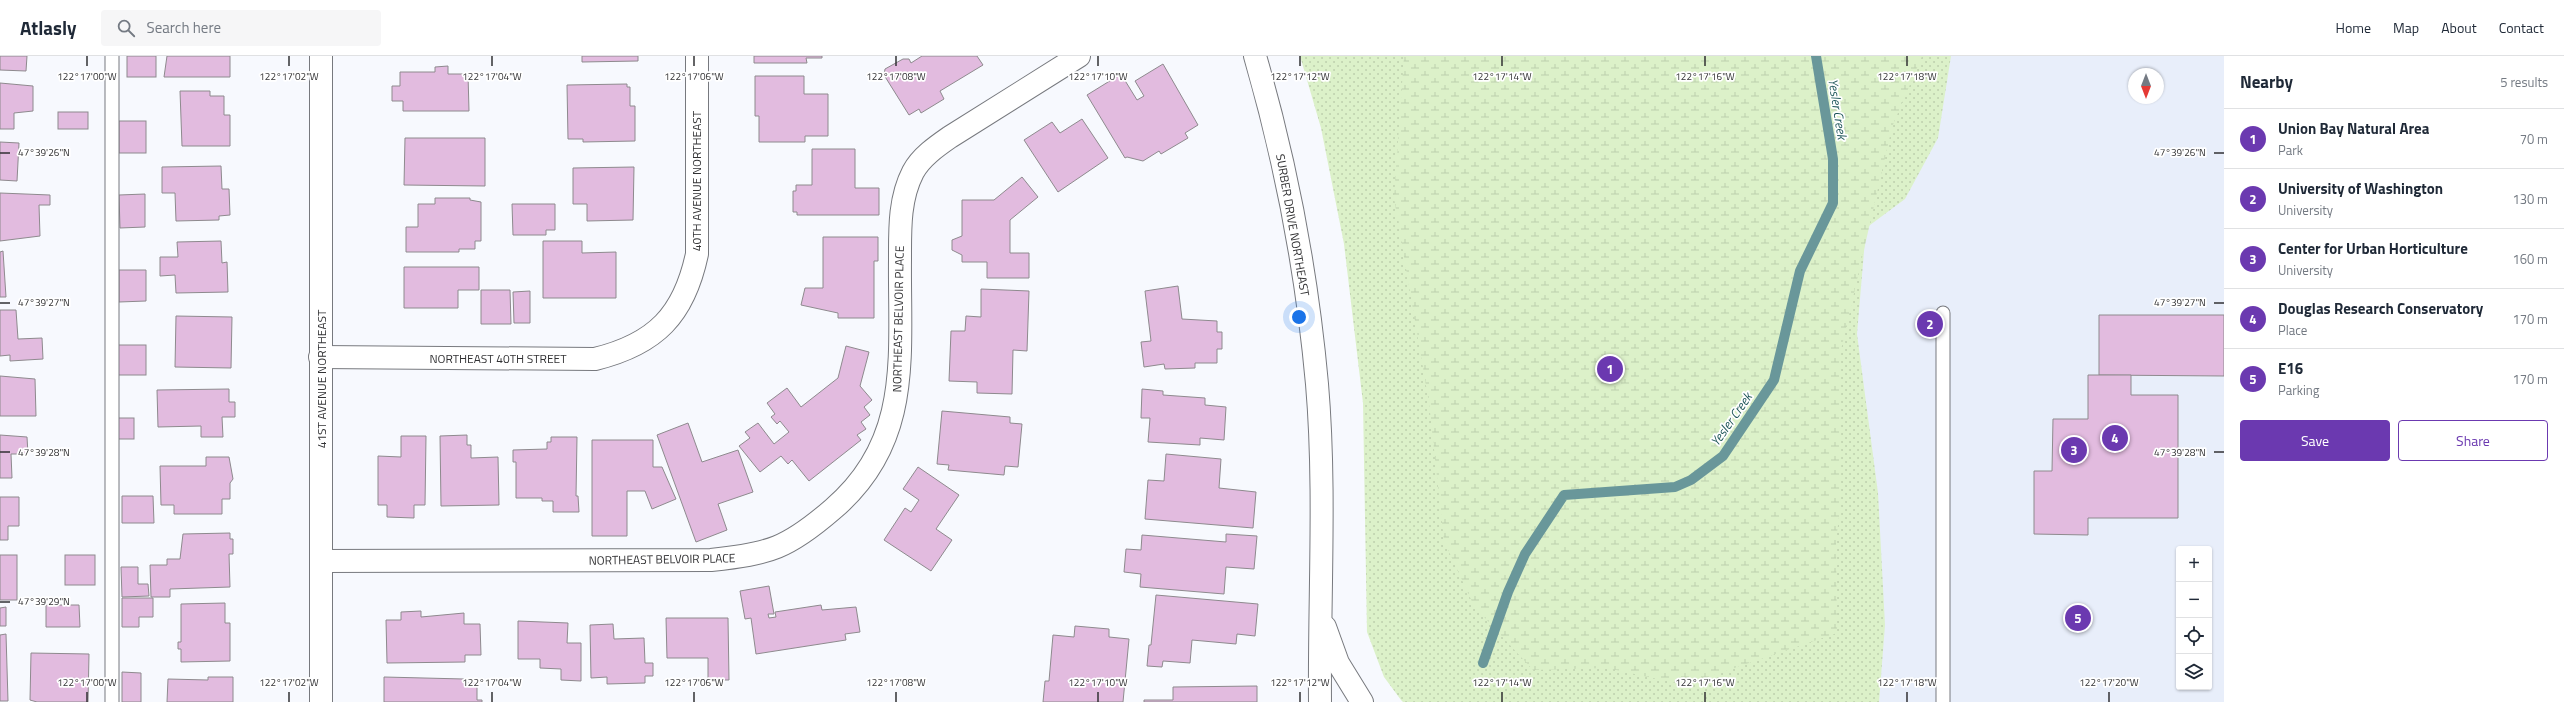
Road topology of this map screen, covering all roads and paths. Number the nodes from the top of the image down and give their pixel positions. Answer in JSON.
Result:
{"nodes":[{"id":1,"x":112,"y":56,"type":"edge"},
{"id":2,"x":321,"y":56,"type":"edge"},
{"id":3,"x":697,"y":56,"type":"edge"},
{"id":4,"x":1079,"y":56,"type":"edge"},
{"id":5,"x":1255,"y":56,"type":"edge"},
{"id":6,"x":1943,"y":313,"type":"dead end"},
{"id":7,"x":665,"y":323,"type":"joint"},
{"id":8,"x":320,"y":357,"type":"junction"},
{"id":9,"x":321,"y":561,"type":"junction"},
{"id":10,"x":1320,"y":613,"type":"junction"},
{"id":11,"x":112,"y":702,"type":"edge"},
{"id":12,"x":321,"y":702,"type":"edge"},
{"id":13,"x":1320,"y":702,"type":"edge"},
{"id":14,"x":1362,"y":702,"type":"edge"},
{"id":15,"x":1943,"y":702,"type":"edge"}],
"edges":[{"from":1,"to":11,"type":"lane"},
{"from":2,"to":8,"type":"street","name":"41ST AVENUE NORTHEAST"},
{"from":3,"to":7,"type":"street","name":"40TH AVENUE NORTHEAST"},
{"from":4,"to":9,"type":"street","name":"NORTHEAST BELVOIR PLACE"},
{"from":5,"to":10,"type":"street","name":"SURBER DRIVE NORTHEAST"},
{"from":6,"to":15,"type":"lane"},
{"from":7,"to":8,"type":"street","name":"NORTHEAST 40TH STREET"},
{"from":8,"to":9,"type":"street","name":"41ST AVENUE NORTHEAST"},
{"from":9,"to":12,"type":"street","name":"41ST AVENUE NORTHEAST"},
{"from":10,"to":13,"type":"street","name":"SURBER DRIVE NORTHEAST"},
{"from":10,"to":14,"type":"street","name":"SURBER DRIVE NORTHEAST"}]}
